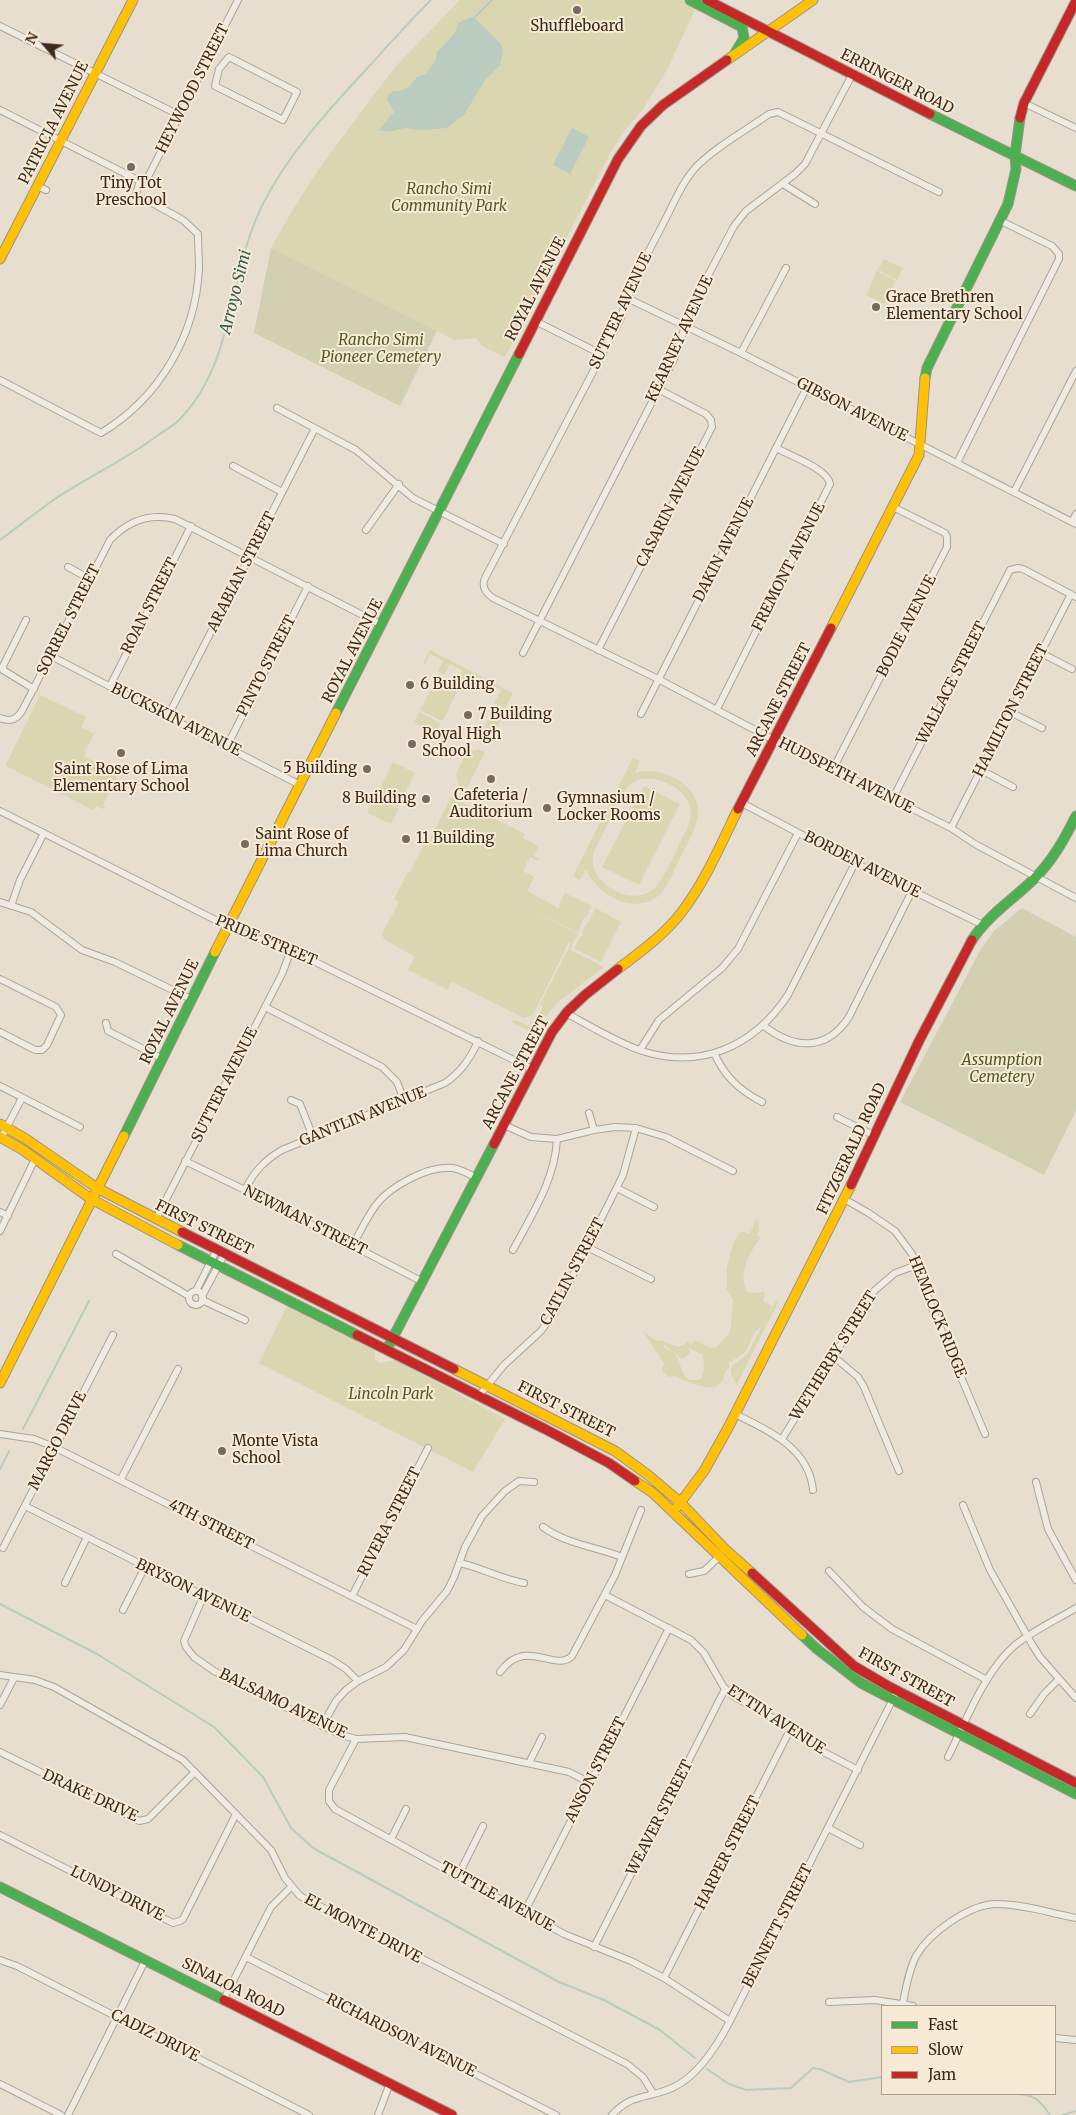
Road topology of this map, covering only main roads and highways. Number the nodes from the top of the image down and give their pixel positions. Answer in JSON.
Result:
{"nodes":[{"id":1,"x":133,"y":0,"type":"edge"},
{"id":2,"x":690,"y":0,"type":"edge"},
{"id":3,"x":707,"y":0,"type":"edge"},
{"id":4,"x":813,"y":0,"type":"edge"},
{"id":5,"x":1076,"y":1,"type":"edge"},
{"id":6,"x":769,"y":32,"type":"junction"},
{"id":7,"x":731,"y":58,"type":"junction"},
{"id":8,"x":1015,"y":155,"type":"junction"},
{"id":9,"x":1076,"y":186,"type":"edge"},
{"id":10,"x":0,"y":259,"type":"edge"},
{"id":11,"x":1076,"y":816,"type":"edge"},
{"id":12,"x":3,"y":1126,"type":"edge"},
{"id":13,"x":1,"y":1137,"type":"edge"},
{"id":14,"x":97,"y":1188,"type":"junction"},
{"id":15,"x":91,"y":1199,"type":"junction"},
{"id":16,"x":393,"y":1338,"type":"junction"},
{"id":17,"x":387,"y":1350,"type":"junction"},
{"id":18,"x":0,"y":1382,"type":"edge"},
{"id":19,"x":681,"y":1503,"type":"junction"},
{"id":20,"x":673,"y":1511,"type":"junction"},
{"id":21,"x":1076,"y":1783,"type":"edge"},
{"id":22,"x":1076,"y":1794,"type":"edge"},
{"id":23,"x":0,"y":1887,"type":"edge"},
{"id":24,"x":452,"y":2115,"type":"edge"}],
"edges":[{"from":1,"to":10,"type":"main road","name":"PATRICIA AVENUE"},
{"from":2,"to":7,"type":"main road"},
{"from":3,"to":6,"type":"main road","name":"ERRINGER ROAD"},
{"from":4,"to":6,"type":"main road","name":"ROYAL AVENUE"},
{"from":5,"to":8,"type":"main road","name":"ARCANE STREET"},
{"from":6,"to":7,"type":"main road","name":"ROYAL AVENUE"},
{"from":6,"to":8,"type":"main road","name":"ERRINGER ROAD"},
{"from":7,"to":14,"type":"main road","name":"ROYAL AVENUE"},
{"from":8,"to":9,"type":"main road","name":"ERRINGER ROAD"},
{"from":8,"to":16,"type":"main road","name":"ARCANE STREET"},
{"from":11,"to":19,"type":"main road","name":"FITZGERALD ROAD"},
{"from":12,"to":14,"type":"main road","name":"FIRST STREET"},
{"from":13,"to":15,"type":"main road","name":"FIRST STREET"},
{"from":14,"to":15,"type":"main road","name":"ROYAL AVENUE"},
{"from":14,"to":16,"type":"main road","name":"FIRST STREET"},
{"from":15,"to":17,"type":"main road","name":"FIRST STREET"},
{"from":15,"to":18,"type":"main road","name":"ROYAL AVENUE"},
{"from":16,"to":17,"type":"main road","name":"ARCANE STREET"},
{"from":16,"to":19,"type":"main road","name":"FIRST STREET"},
{"from":17,"to":20,"type":"main road","name":"FIRST STREET"},
{"from":19,"to":20,"type":"main road","name":"FITZGERALD ROAD"},
{"from":19,"to":21,"type":"main road","name":"FIRST STREET"},
{"from":20,"to":22,"type":"main road","name":"FIRST STREET"},
{"from":23,"to":24,"type":"main road","name":"SINALOA ROAD"}]}
